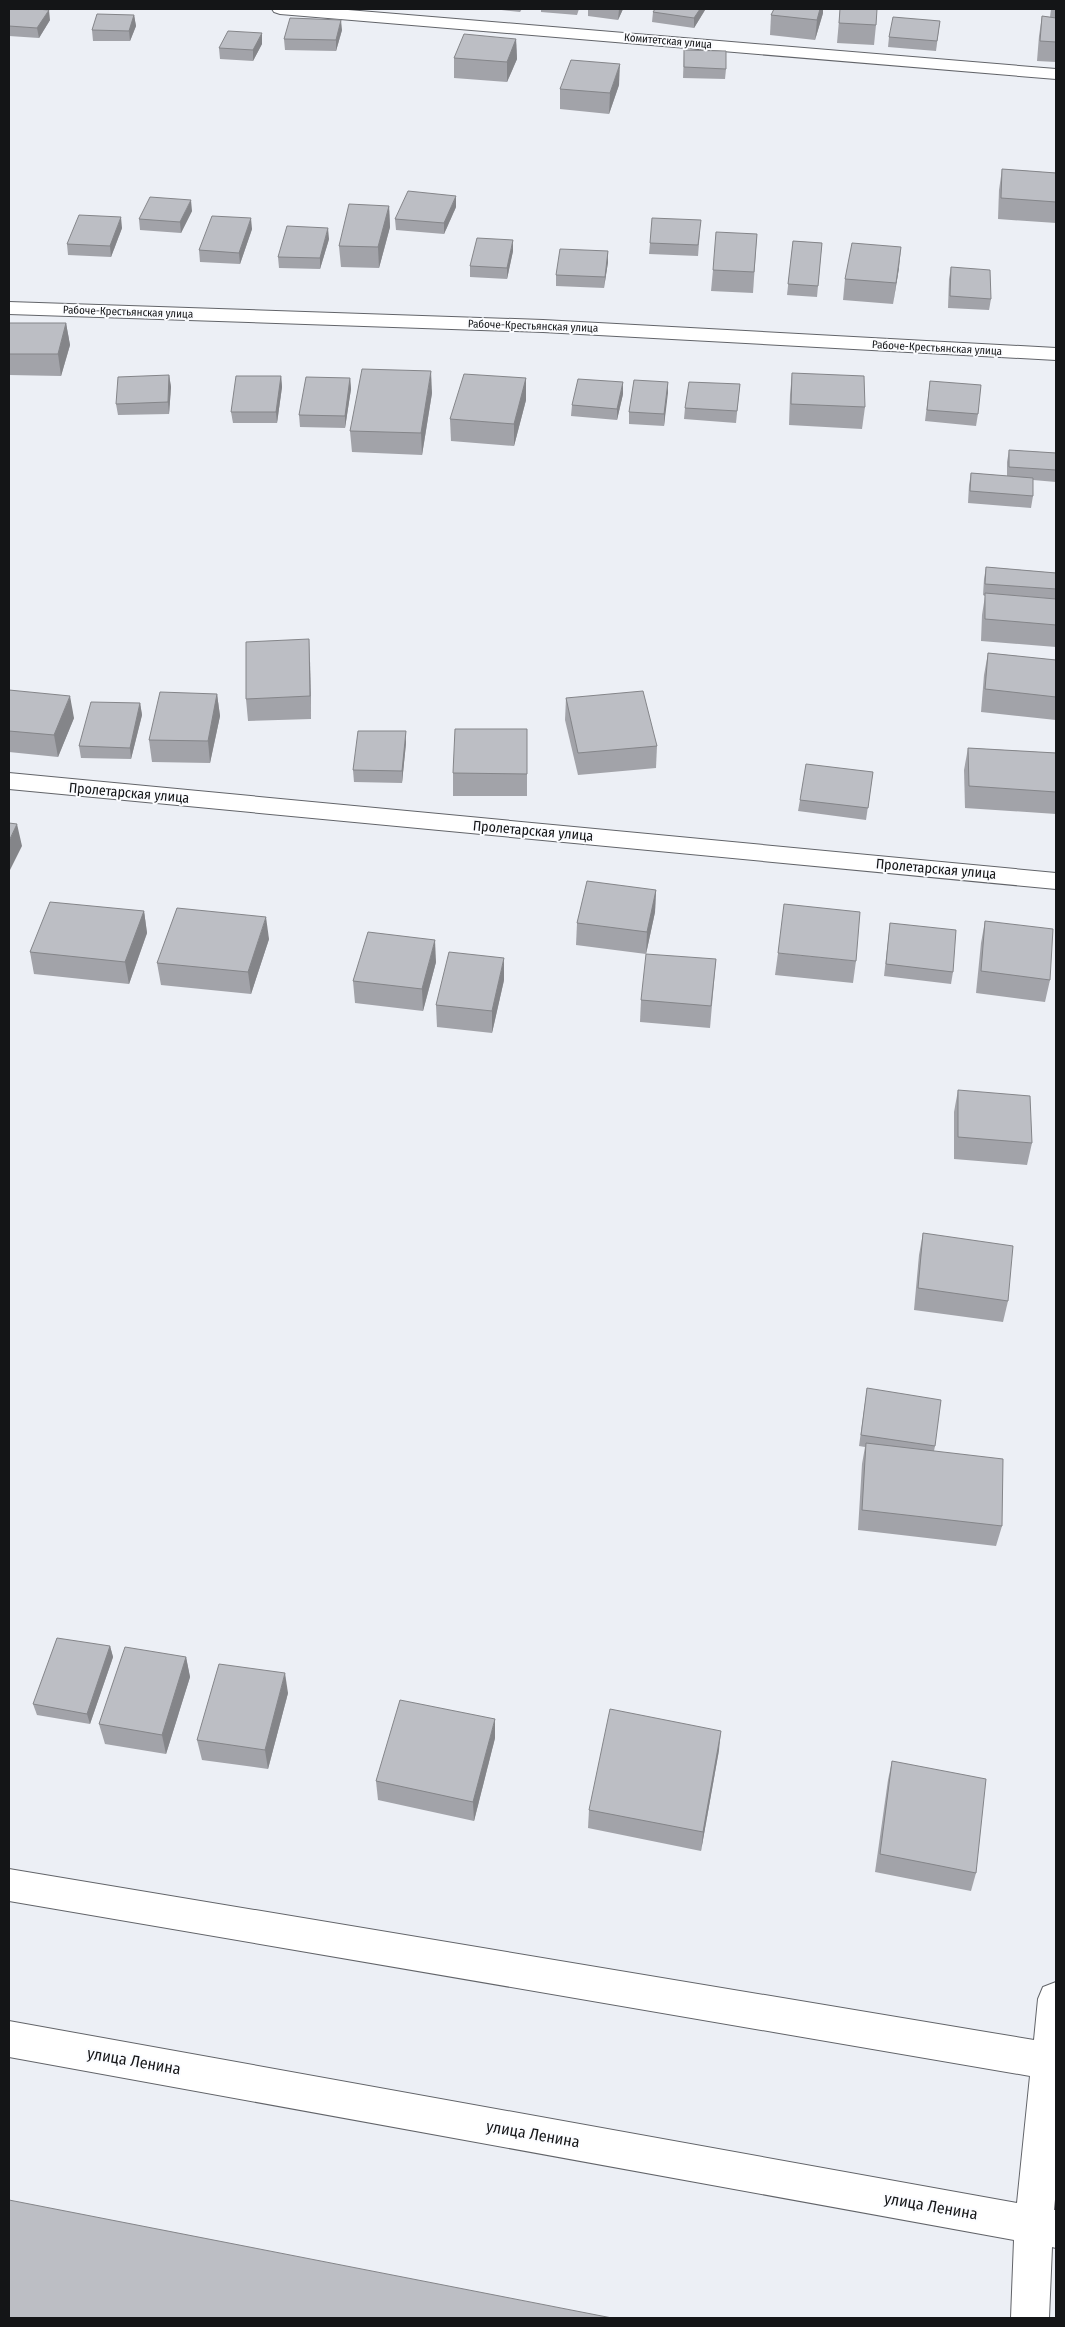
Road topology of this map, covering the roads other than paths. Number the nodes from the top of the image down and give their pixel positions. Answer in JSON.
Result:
{"nodes":[{"id":1,"x":280,"y":9,"type":"edge"},
{"id":2,"x":1056,"y":74,"type":"edge"},
{"id":3,"x":9,"y":308,"type":"edge"},
{"id":4,"x":1056,"y":354,"type":"edge"},
{"id":5,"x":9,"y":781,"type":"edge"},
{"id":6,"x":1056,"y":880,"type":"edge"},
{"id":7,"x":9,"y":1885,"type":"edge"},
{"id":8,"x":1056,"y":2000,"type":"edge"},
{"id":9,"x":9,"y":2039,"type":"edge"},
{"id":10,"x":1054,"y":2061,"type":"edge"},
{"id":11,"x":1045,"y":2227,"type":"edge"},
{"id":12,"x":1030,"y":2318,"type":"edge"}],
"edges":[{"from":1,"to":2,"type":"street","name":"Комитетская улица"},
{"from":3,"to":4,"type":"street","name":"Рабоче-Крестьянская улица"},
{"from":5,"to":6,"type":"street","name":"Пролетарская улица"},
{"from":7,"to":10,"type":"street"},
{"from":8,"to":10,"type":"street"},
{"from":9,"to":11,"type":"street","name":"улица Ленина"},
{"from":10,"to":11,"type":"street"},
{"from":11,"to":12,"type":"street"}]}
